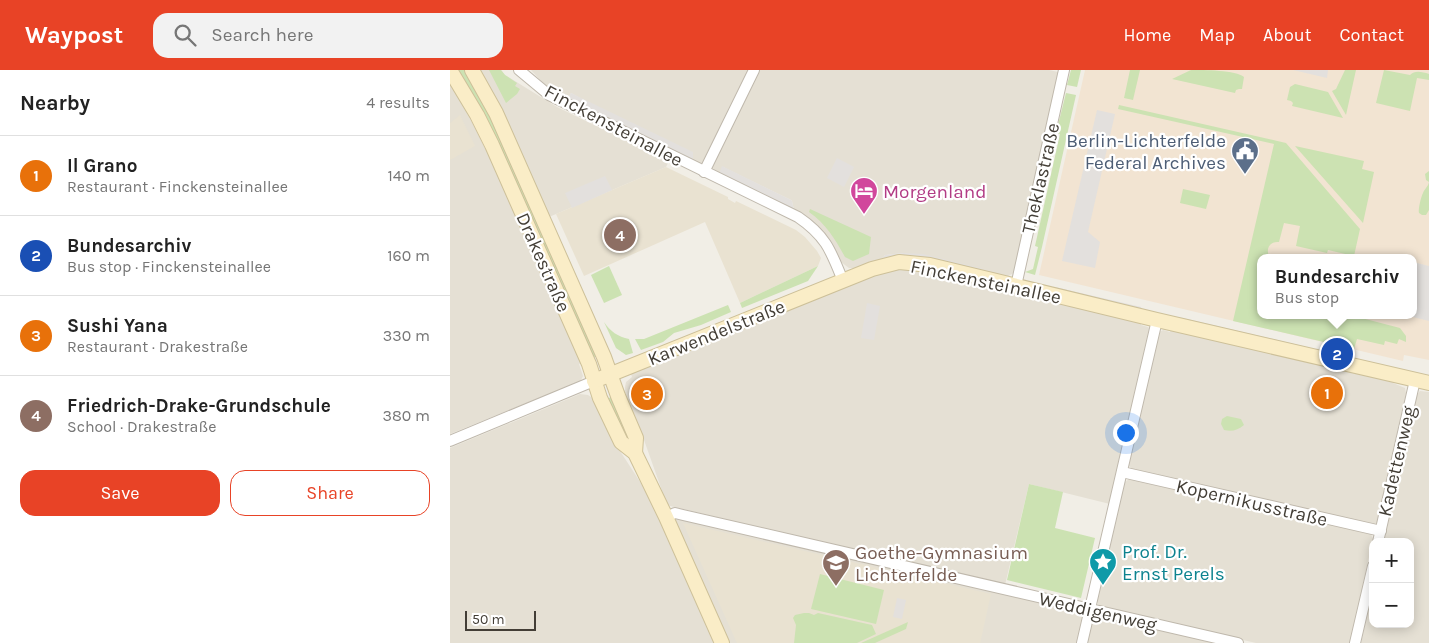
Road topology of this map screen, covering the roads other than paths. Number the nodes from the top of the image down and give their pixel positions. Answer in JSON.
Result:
{"nodes":[{"id":1,"x":450,"y":70,"type":"edge"},
{"id":2,"x":472,"y":70,"type":"edge"},
{"id":3,"x":519,"y":70,"type":"edge"},
{"id":4,"x":754,"y":70,"type":"edge"},
{"id":5,"x":1064,"y":70,"type":"edge"},
{"id":6,"x":704,"y":172,"type":"junction"},
{"id":7,"x":842,"y":281,"type":"junction"},
{"id":8,"x":1016,"y":286,"type":"junction"},
{"id":9,"x":1157,"y":320,"type":"junction"},
{"id":10,"x":611,"y":375,"type":"junction"},
{"id":11,"x":1414,"y":380,"type":"junction"},
{"id":12,"x":594,"y":381,"type":"junction"},
{"id":13,"x":1429,"y":383,"type":"edge"},
{"id":14,"x":450,"y":441,"type":"edge"},
{"id":15,"x":635,"y":452,"type":"junction"},
{"id":16,"x":1122,"y":472,"type":"junction"},
{"id":17,"x":666,"y":517,"type":"junction"},
{"id":18,"x":1381,"y":531,"type":"junction"},
{"id":19,"x":1379,"y":538,"type":"edge"},
{"id":20,"x":1369,"y":583,"type":"edge"},
{"id":21,"x":1090,"y":609,"type":"junction"},
{"id":22,"x":722,"y":643,"type":"edge"},
{"id":23,"x":1082,"y":643,"type":"edge"},
{"id":24,"x":1238,"y":643,"type":"edge"},
{"id":25,"x":1355,"y":643,"type":"edge"}],
"edges":[{"from":1,"to":12,"type":"main road","name":"Drakestraße"},
{"from":2,"to":10,"type":"main road","name":"Drakestraße"},
{"from":3,"to":6,"type":"street","name":"Finckensteinallee"},
{"from":4,"to":6,"type":"street"},
{"from":5,"to":8,"type":"street","name":"Theklastraße"},
{"from":6,"to":7,"type":"street","name":"Finckensteinallee"},
{"from":7,"to":8,"type":"main road","name":"Finckensteinallee"},
{"from":7,"to":10,"type":"main road","name":"Karwendelstraße"},
{"from":8,"to":9,"type":"main road","name":"Finckensteinallee"},
{"from":9,"to":11,"type":"main road","name":"Finckensteinallee"},
{"from":9,"to":16,"type":"street"},
{"from":10,"to":12,"type":"main road","name":"Karwendelstraße"},
{"from":10,"to":15,"type":"main road","name":"Drakestraße"},
{"from":11,"to":13,"type":"main road","name":"Finckensteinallee"},
{"from":11,"to":18,"type":"street","name":"Kadettenweg"},
{"from":12,"to":14,"type":"street","name":"Karwendelstraße"},
{"from":12,"to":15,"type":"main road","name":"Drakestraße"},
{"from":15,"to":17,"type":"main road","name":"Drakestraße"},
{"from":16,"to":18,"type":"street","name":"Kopernikusstraße"},
{"from":16,"to":21,"type":"street"},
{"from":17,"to":21,"type":"street","name":"Weddigenweg"},
{"from":17,"to":22,"type":"main road","name":"Drakestraße"},
{"from":18,"to":19,"type":"street","name":"Kadettenweg"},
{"from":20,"to":25,"type":"street"},
{"from":21,"to":23,"type":"street"},
{"from":21,"to":24,"type":"street","name":"Weddigenweg"}]}
